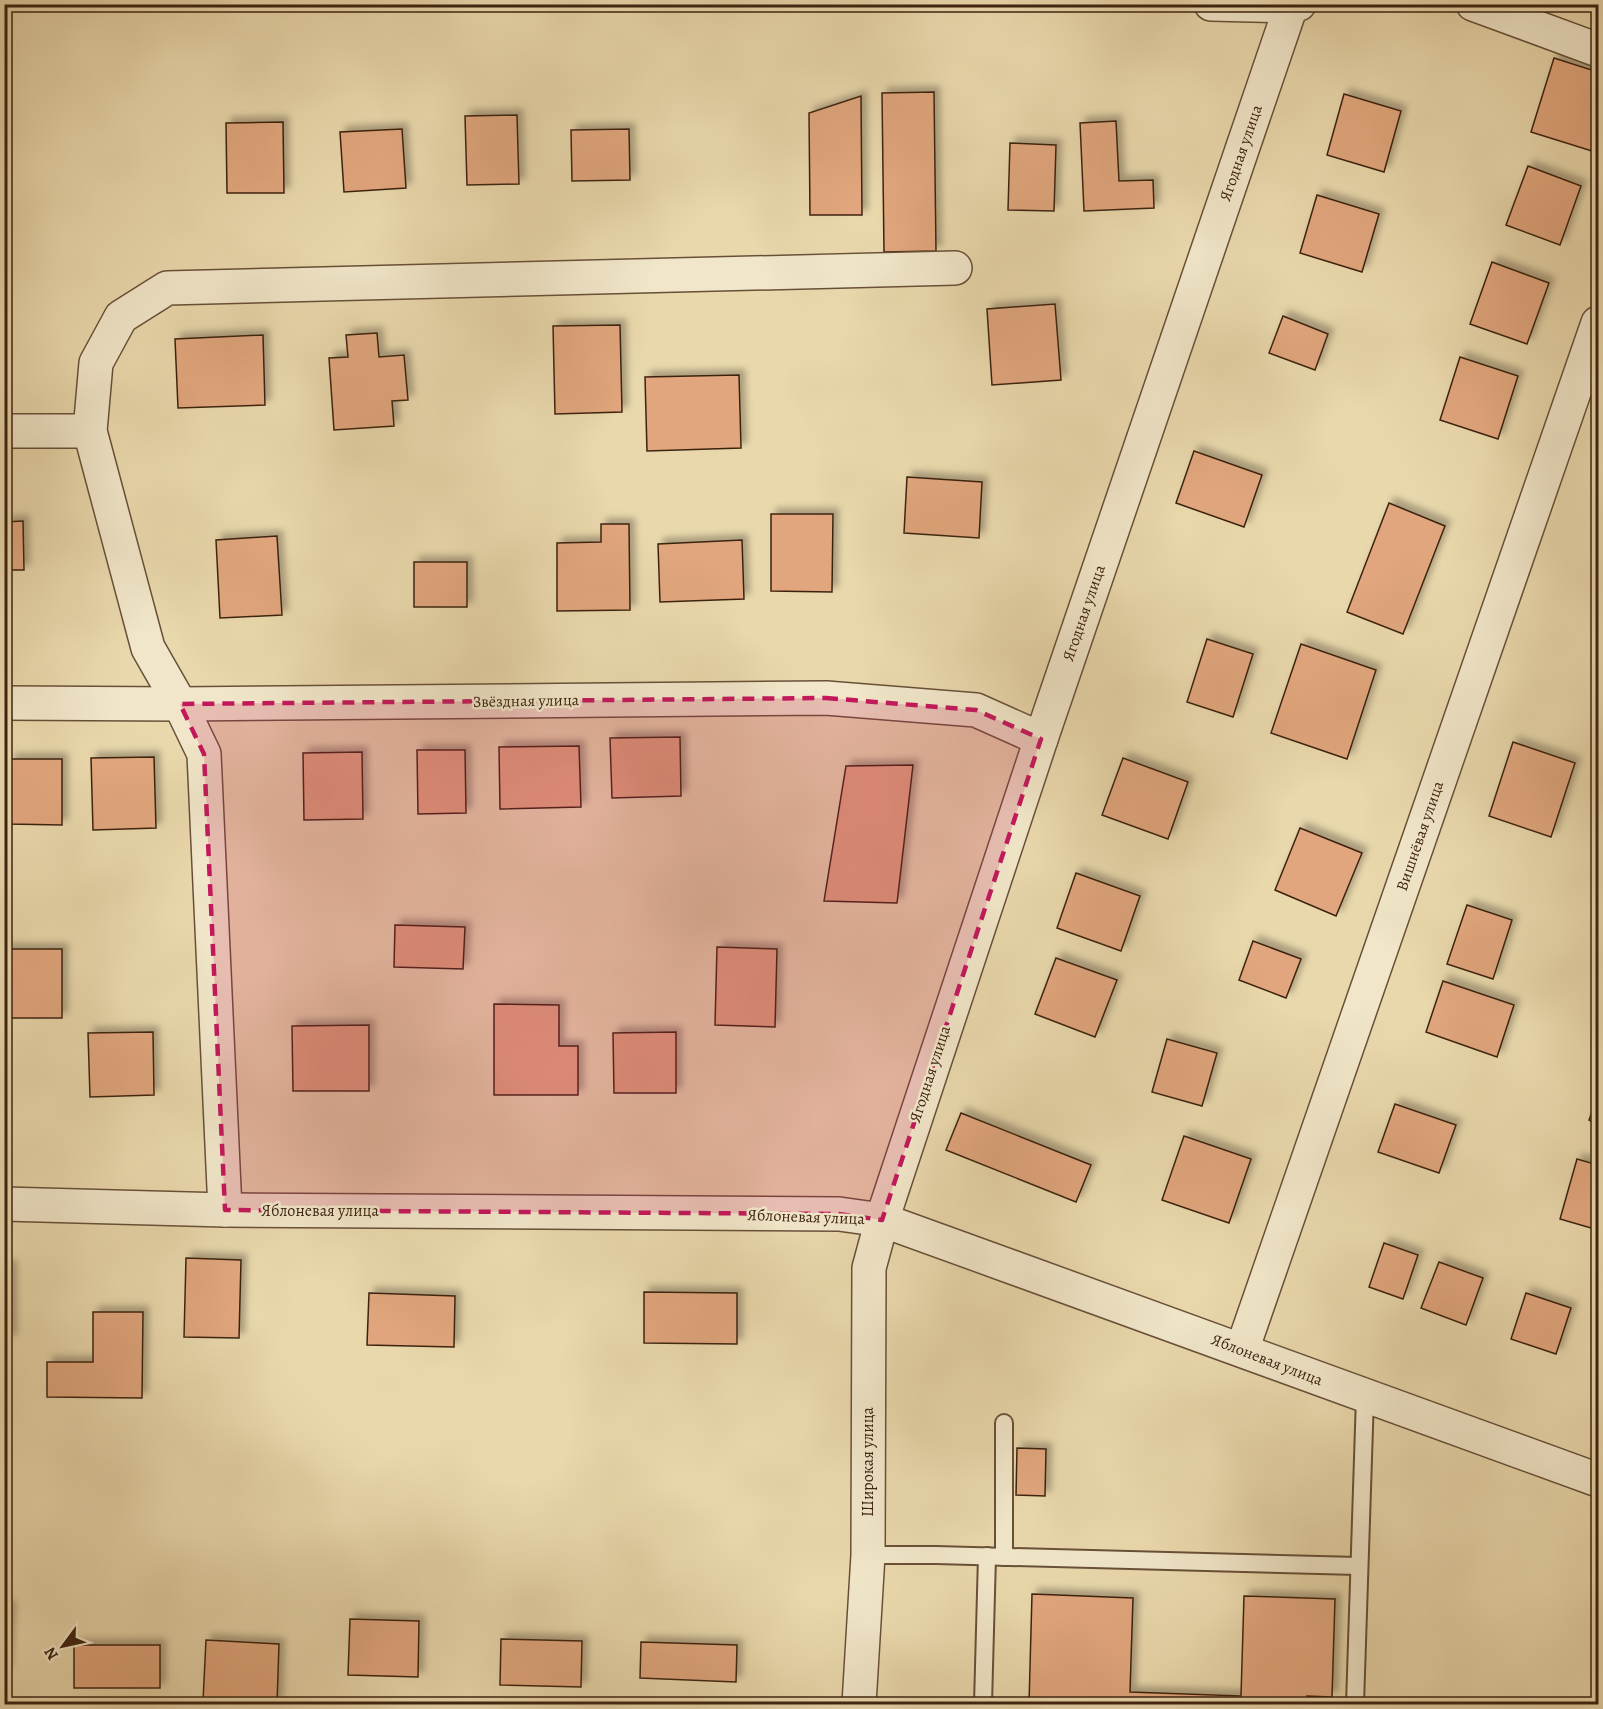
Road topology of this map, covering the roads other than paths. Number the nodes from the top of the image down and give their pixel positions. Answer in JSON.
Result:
{"nodes":[{"id":1,"x":1211,"y":4,"type":"edge"},
{"id":2,"x":1473,"y":4,"type":"edge"},
{"id":3,"x":1295,"y":5,"type":"edge"},
{"id":4,"x":1599,"y":50,"type":"edge"},
{"id":5,"x":955,"y":268,"type":"dead end"},
{"id":6,"x":1599,"y":323,"type":"edge"},
{"id":7,"x":4,"y":431,"type":"edge"},
{"id":8,"x":90,"y":431,"type":"junction"},
{"id":9,"x":4,"y":703,"type":"edge"},
{"id":10,"x":180,"y":704,"type":"junction"},
{"id":11,"x":1041,"y":740,"type":"junction"},
{"id":12,"x":4,"y":1204,"type":"edge"},
{"id":13,"x":225,"y":1210,"type":"junction"},
{"id":14,"x":882,"y":1220,"type":"junction"},
{"id":15,"x":1242,"y":1350,"type":"junction"},
{"id":16,"x":1365,"y":1397,"type":"junction"},
{"id":17,"x":1004,"y":1423,"type":"dead end"},
{"id":18,"x":1599,"y":1480,"type":"edge"},
{"id":19,"x":868,"y":1555,"type":"junction"},
{"id":20,"x":996,"y":1556,"type":"junction"},
{"id":21,"x":1358,"y":1566,"type":"junction"},
{"id":22,"x":859,"y":1704,"type":"edge"},
{"id":23,"x":983,"y":1704,"type":"edge"},
{"id":24,"x":1355,"y":1704,"type":"edge"}],
"edges":[{"from":1,"to":3,"type":"street"},
{"from":2,"to":4,"type":"street"},
{"from":3,"to":11,"type":"street","name":"Ягодная улица"},
{"from":5,"to":8,"type":"street"},
{"from":6,"to":15,"type":"street","name":"Вишнёвая улица"},
{"from":7,"to":8,"type":"street"},
{"from":8,"to":10,"type":"street"},
{"from":9,"to":10,"type":"street","name":"Звёздная улица"},
{"from":10,"to":11,"type":"street","name":"Звёздная улица"},
{"from":10,"to":13,"type":"street"},
{"from":11,"to":14,"type":"street","name":"Ягодная улица"},
{"from":12,"to":13,"type":"street","name":"Яблоневая улица"},
{"from":13,"to":14,"type":"street","name":"Яблоневая улица"},
{"from":14,"to":15,"type":"street","name":"Яблоневая улица"},
{"from":14,"to":19,"type":"street","name":"Широкая улица"},
{"from":15,"to":16,"type":"street","name":"Яблоневая улица"},
{"from":16,"to":18,"type":"street","name":"Яблоневая улица"},
{"from":16,"to":21,"type":"lane"},
{"from":17,"to":20,"type":"lane"},
{"from":19,"to":20,"type":"lane"},
{"from":19,"to":22,"type":"street","name":"Широкая улица"},
{"from":20,"to":21,"type":"lane"},
{"from":20,"to":23,"type":"lane"},
{"from":21,"to":24,"type":"lane"}]}
